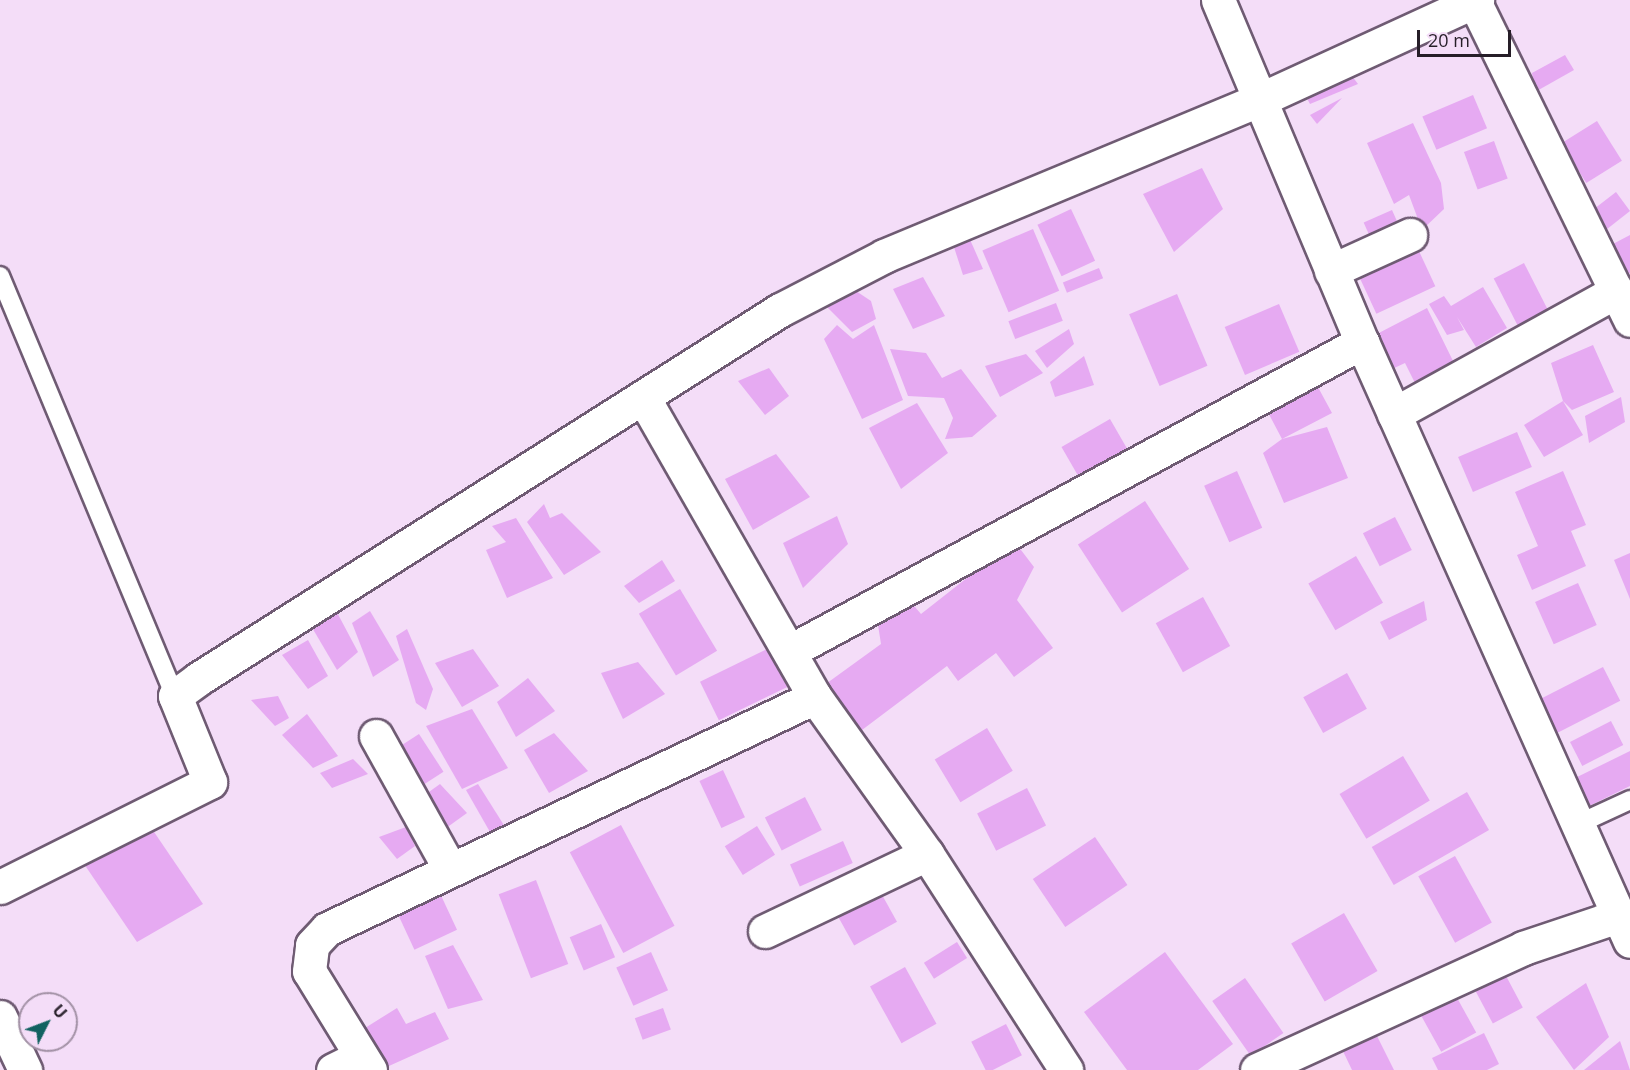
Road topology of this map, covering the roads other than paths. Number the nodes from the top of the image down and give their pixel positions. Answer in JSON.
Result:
{"nodes":[{"id":1,"x":1218,"y":0,"type":"edge"},
{"id":2,"x":1476,"y":1,"type":"edge"},
{"id":3,"x":1259,"y":100,"type":"junction"},
{"id":4,"x":1410,"y":235,"type":"dead end"},
{"id":5,"x":1331,"y":271,"type":"junction"},
{"id":6,"x":0,"y":276,"type":"edge"},
{"id":7,"x":1617,"y":291,"type":"junction"},
{"id":8,"x":1630,"y":320,"type":"edge"},
{"id":9,"x":1362,"y":342,"type":"junction"},
{"id":10,"x":644,"y":398,"type":"junction"},
{"id":11,"x":1394,"y":414,"type":"junction"},
{"id":12,"x":792,"y":650,"type":"junction"},
{"id":13,"x":175,"y":696,"type":"junction"},
{"id":14,"x":815,"y":697,"type":"junction"},
{"id":15,"x":376,"y":736,"type":"dead end"},
{"id":16,"x":1630,"y":800,"type":"edge"},
{"id":17,"x":1576,"y":825,"type":"junction"},
{"id":18,"x":927,"y":854,"type":"junction"},
{"id":19,"x":450,"y":869,"type":"junction"},
{"id":20,"x":0,"y":887,"type":"edge"},
{"id":21,"x":1624,"y":928,"type":"edge"},
{"id":22,"x":765,"y":931,"type":"dead end"},
{"id":23,"x":0,"y":1017,"type":"edge"},
{"id":24,"x":354,"y":1066,"type":"edge"},
{"id":25,"x":25,"y":1070,"type":"edge"},
{"id":26,"x":1066,"y":1070,"type":"edge"},
{"id":27,"x":1257,"y":1070,"type":"edge"}],
"edges":[{"from":1,"to":3,"type":"street"},
{"from":2,"to":3,"type":"street"},
{"from":2,"to":7,"type":"street"},
{"from":3,"to":5,"type":"street"},
{"from":3,"to":10,"type":"street"},
{"from":4,"to":5,"type":"street"},
{"from":5,"to":9,"type":"street"},
{"from":6,"to":13,"type":"lane"},
{"from":7,"to":8,"type":"street"},
{"from":7,"to":11,"type":"street"},
{"from":9,"to":11,"type":"street"},
{"from":9,"to":12,"type":"street"},
{"from":10,"to":12,"type":"street"},
{"from":10,"to":13,"type":"street"},
{"from":11,"to":17,"type":"street"},
{"from":12,"to":14,"type":"street"},
{"from":13,"to":20,"type":"street"},
{"from":14,"to":18,"type":"street"},
{"from":14,"to":19,"type":"street"},
{"from":15,"to":19,"type":"street"},
{"from":16,"to":17,"type":"lane"},
{"from":17,"to":21,"type":"street"},
{"from":18,"to":22,"type":"street"},
{"from":18,"to":26,"type":"street"},
{"from":19,"to":24,"type":"street"},
{"from":21,"to":27,"type":"street"},
{"from":23,"to":25,"type":"street"}]}
